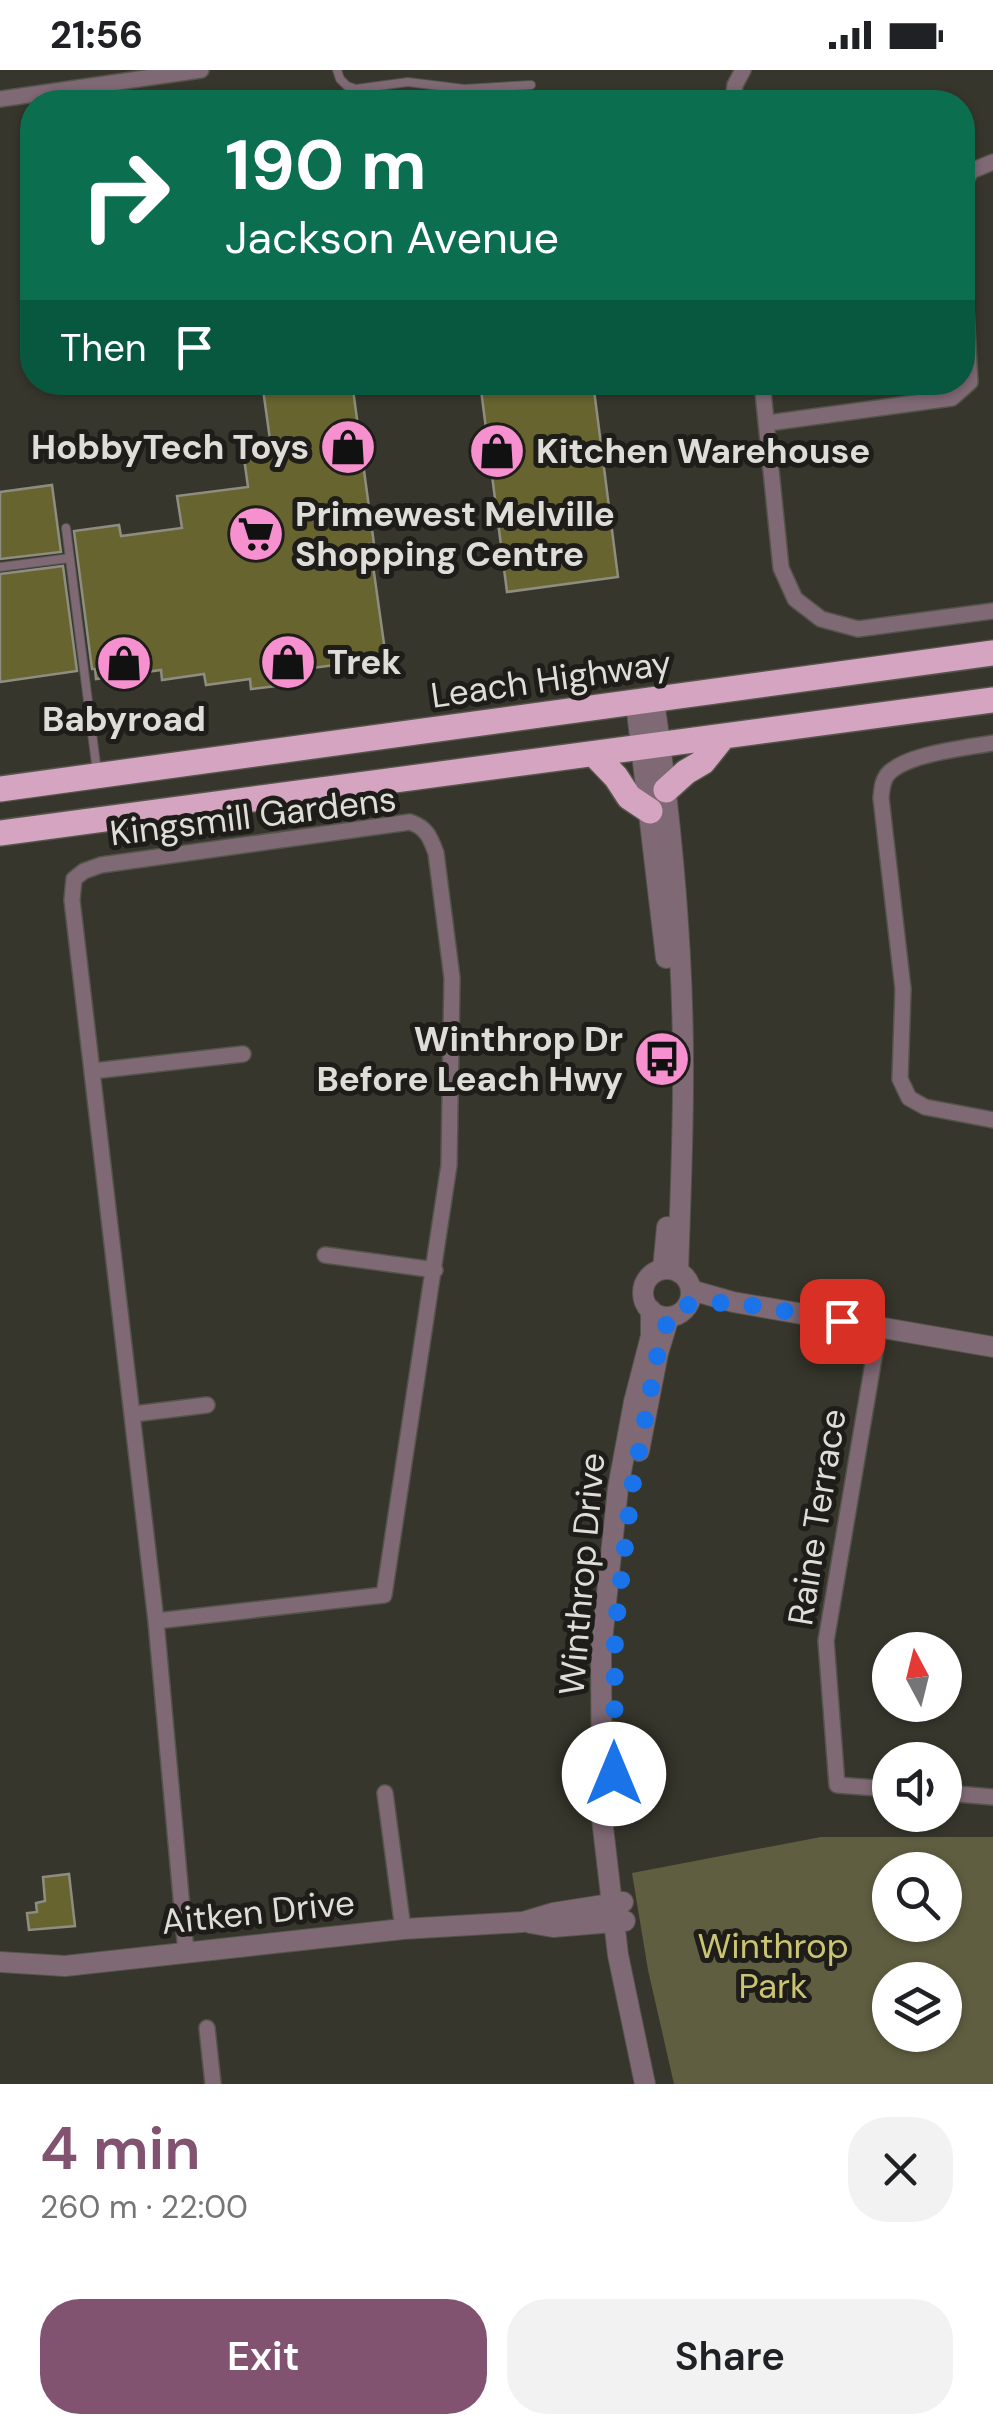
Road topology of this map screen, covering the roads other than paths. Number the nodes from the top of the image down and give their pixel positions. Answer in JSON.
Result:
{"nodes":[{"id":1,"x":201,"y":70,"type":"edge"},
{"id":2,"x":337,"y":70,"type":"edge"},
{"id":3,"x":531,"y":85,"type":"dead end"},
{"id":4,"x":67,"y":90,"type":"edge"},
{"id":5,"x":764,"y":395,"type":"edge"},
{"id":6,"x":955,"y":395,"type":"edge"},
{"id":7,"x":768,"y":423,"type":"junction"},
{"id":8,"x":66,"y":528,"type":"dead end"},
{"id":9,"x":70,"y":558,"type":"junction"},
{"id":10,"x":0,"y":567,"type":"edge"},
{"id":11,"x":993,"y":611,"type":"edge"},
{"id":12,"x":993,"y":653,"type":"edge"},
{"id":13,"x":993,"y":700,"type":"edge"},
{"id":14,"x":645,"y":702,"type":"junction"},
{"id":15,"x":724,"y":736,"type":"junction"},
{"id":16,"x":993,"y":742,"type":"edge"},
{"id":17,"x":651,"y":746,"type":"junction"},
{"id":18,"x":594,"y":754,"type":"junction"},
{"id":19,"x":98,"y":776,"type":"junction"},
{"id":20,"x":0,"y":789,"type":"edge"},
{"id":21,"x":666,"y":790,"type":"junction"},
{"id":22,"x":650,"y":810,"type":"junction"},
{"id":23,"x":0,"y":833,"type":"edge"},
{"id":24,"x":243,"y":1054,"type":"dead end"},
{"id":25,"x":93,"y":1070,"type":"junction"},
{"id":26,"x":993,"y":1120,"type":"edge"},
{"id":27,"x":325,"y":1256,"type":"dead end"},
{"id":28,"x":435,"y":1270,"type":"junction"},
{"id":29,"x":670,"y":1270,"type":"junction"},
{"id":30,"x":689,"y":1297,"type":"junction"},
{"id":31,"x":660,"y":1313,"type":"junction"},
{"id":32,"x":879,"y":1328,"type":"junction"},
{"id":33,"x":993,"y":1347,"type":"edge"},
{"id":34,"x":208,"y":1405,"type":"dead end"},
{"id":35,"x":134,"y":1414,"type":"junction"},
{"id":36,"x":156,"y":1621,"type":"junction"},
{"id":37,"x":872,"y":1787,"type":"edge"},
{"id":38,"x":385,"y":1793,"type":"dead end"},
{"id":39,"x":962,"y":1794,"type":"edge"},
{"id":40,"x":993,"y":1797,"type":"edge"},
{"id":41,"x":618,"y":1912,"type":"junction"},
{"id":42,"x":403,"y":1929,"type":"junction"},
{"id":43,"x":186,"y":1952,"type":"junction"},
{"id":44,"x":0,"y":1962,"type":"edge"},
{"id":45,"x":207,"y":2028,"type":"dead end"},
{"id":46,"x":212,"y":2084,"type":"edge"},
{"id":47,"x":645,"y":2084,"type":"edge"},
{"id":48,"x":660,"y":2084,"type":"edge"}],
"edges":[{"from":1,"to":4,"type":"street"},
{"from":2,"to":3,"type":"lane"},
{"from":5,"to":7,"type":"street"},
{"from":6,"to":7,"type":"street"},
{"from":7,"to":11,"type":"street"},
{"from":8,"to":9,"type":"lane"},
{"from":9,"to":10,"type":"lane"},
{"from":9,"to":19,"type":"lane"},
{"from":12,"to":14,"type":"highway","name":"Leach Highway"},
{"from":13,"to":15,"type":"highway"},
{"from":14,"to":17,"type":"street"},
{"from":14,"to":19,"type":"highway","name":"Leach Highway"},
{"from":15,"to":17,"type":"highway"},
{"from":15,"to":21,"type":"highway"},
{"from":16,"to":26,"type":"street"},
{"from":17,"to":18,"type":"highway"},
{"from":17,"to":21,"type":"street"},
{"from":17,"to":22,"type":"street"},
{"from":18,"to":22,"type":"highway"},
{"from":18,"to":23,"type":"highway"},
{"from":19,"to":20,"type":"highway","name":"Leach Highway"},
{"from":21,"to":29,"type":"street"},
{"from":22,"to":29,"type":"street"},
{"from":24,"to":25,"type":"street"},
{"from":25,"to":28,"type":"street","name":"Kingsmill Gardens"},
{"from":25,"to":35,"type":"street","name":"Kingsmill Gardens"},
{"from":27,"to":28,"type":"street"},
{"from":28,"to":36,"type":"street","name":"Kingsmill Gardens"},
{"from":29,"to":30,"type":"street"},
{"from":29,"to":31,"type":"street"},
{"from":30,"to":31,"type":"street"},
{"from":30,"to":32,"type":"street"},
{"from":31,"to":41,"type":"street","name":"Winthrop Drive"},
{"from":32,"to":33,"type":"street"},
{"from":32,"to":37,"type":"street","name":"Raine Terrace"},
{"from":34,"to":35,"type":"street"},
{"from":35,"to":36,"type":"street","name":"Kingsmill Gardens"},
{"from":36,"to":43,"type":"street","name":"Kingsmill Gardens"},
{"from":38,"to":42,"type":"street"},
{"from":39,"to":40,"type":"street"},
{"from":41,"to":42,"type":"street","name":"Aitken Drive"},
{"from":41,"to":47,"type":"street","name":"Winthrop Drive"},
{"from":41,"to":48,"type":"street","name":"Winthrop Drive"},
{"from":42,"to":43,"type":"street","name":"Aitken Drive"},
{"from":43,"to":44,"type":"street","name":"Aitken Drive"},
{"from":45,"to":46,"type":"street"}]}
